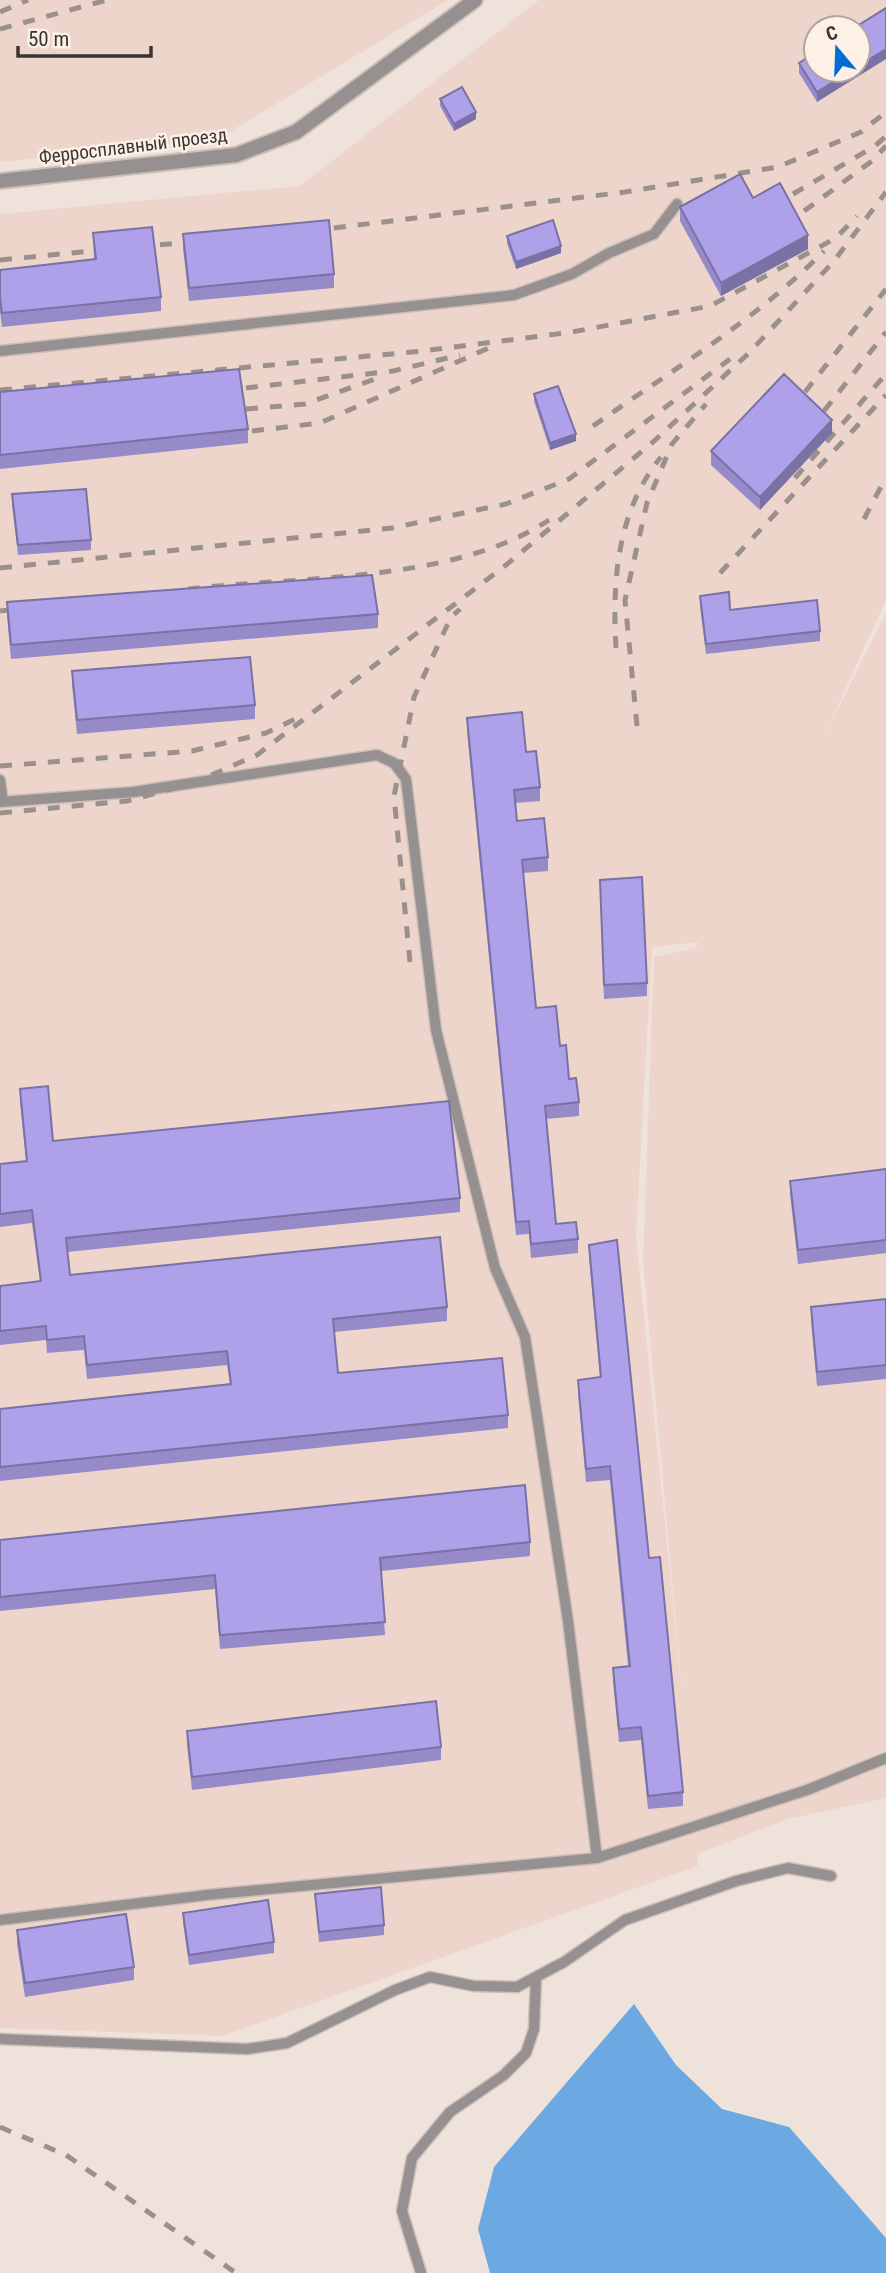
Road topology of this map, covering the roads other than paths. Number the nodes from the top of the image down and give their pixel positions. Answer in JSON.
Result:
{"nodes":[{"id":1,"x":475,"y":0,"type":"edge"},
{"id":2,"x":0,"y":181,"type":"edge"},
{"id":3,"x":677,"y":204,"type":"dead end"},
{"id":4,"x":0,"y":351,"type":"edge"},
{"id":5,"x":0,"y":780,"type":"edge"},
{"id":6,"x":1,"y":802,"type":"edge"},
{"id":7,"x":886,"y":1758,"type":"edge"},
{"id":8,"x":597,"y":1858,"type":"junction"},
{"id":9,"x":831,"y":1876,"type":"dead end"},
{"id":10,"x":0,"y":1920,"type":"edge"},
{"id":11,"x":536,"y":1977,"type":"junction"},
{"id":12,"x":0,"y":2039,"type":"edge"},
{"id":13,"x":421,"y":2273,"type":"edge"}],
"edges":[{"from":1,"to":2,"type":"street","name":"Ферросплавный проезд"},
{"from":3,"to":4,"type":"lane"},
{"from":5,"to":6,"type":"lane"},
{"from":6,"to":8,"type":"lane"},
{"from":7,"to":8,"type":"lane"},
{"from":8,"to":10,"type":"lane"},
{"from":9,"to":11,"type":"lane"},
{"from":11,"to":12,"type":"lane"},
{"from":11,"to":13,"type":"lane"}]}
